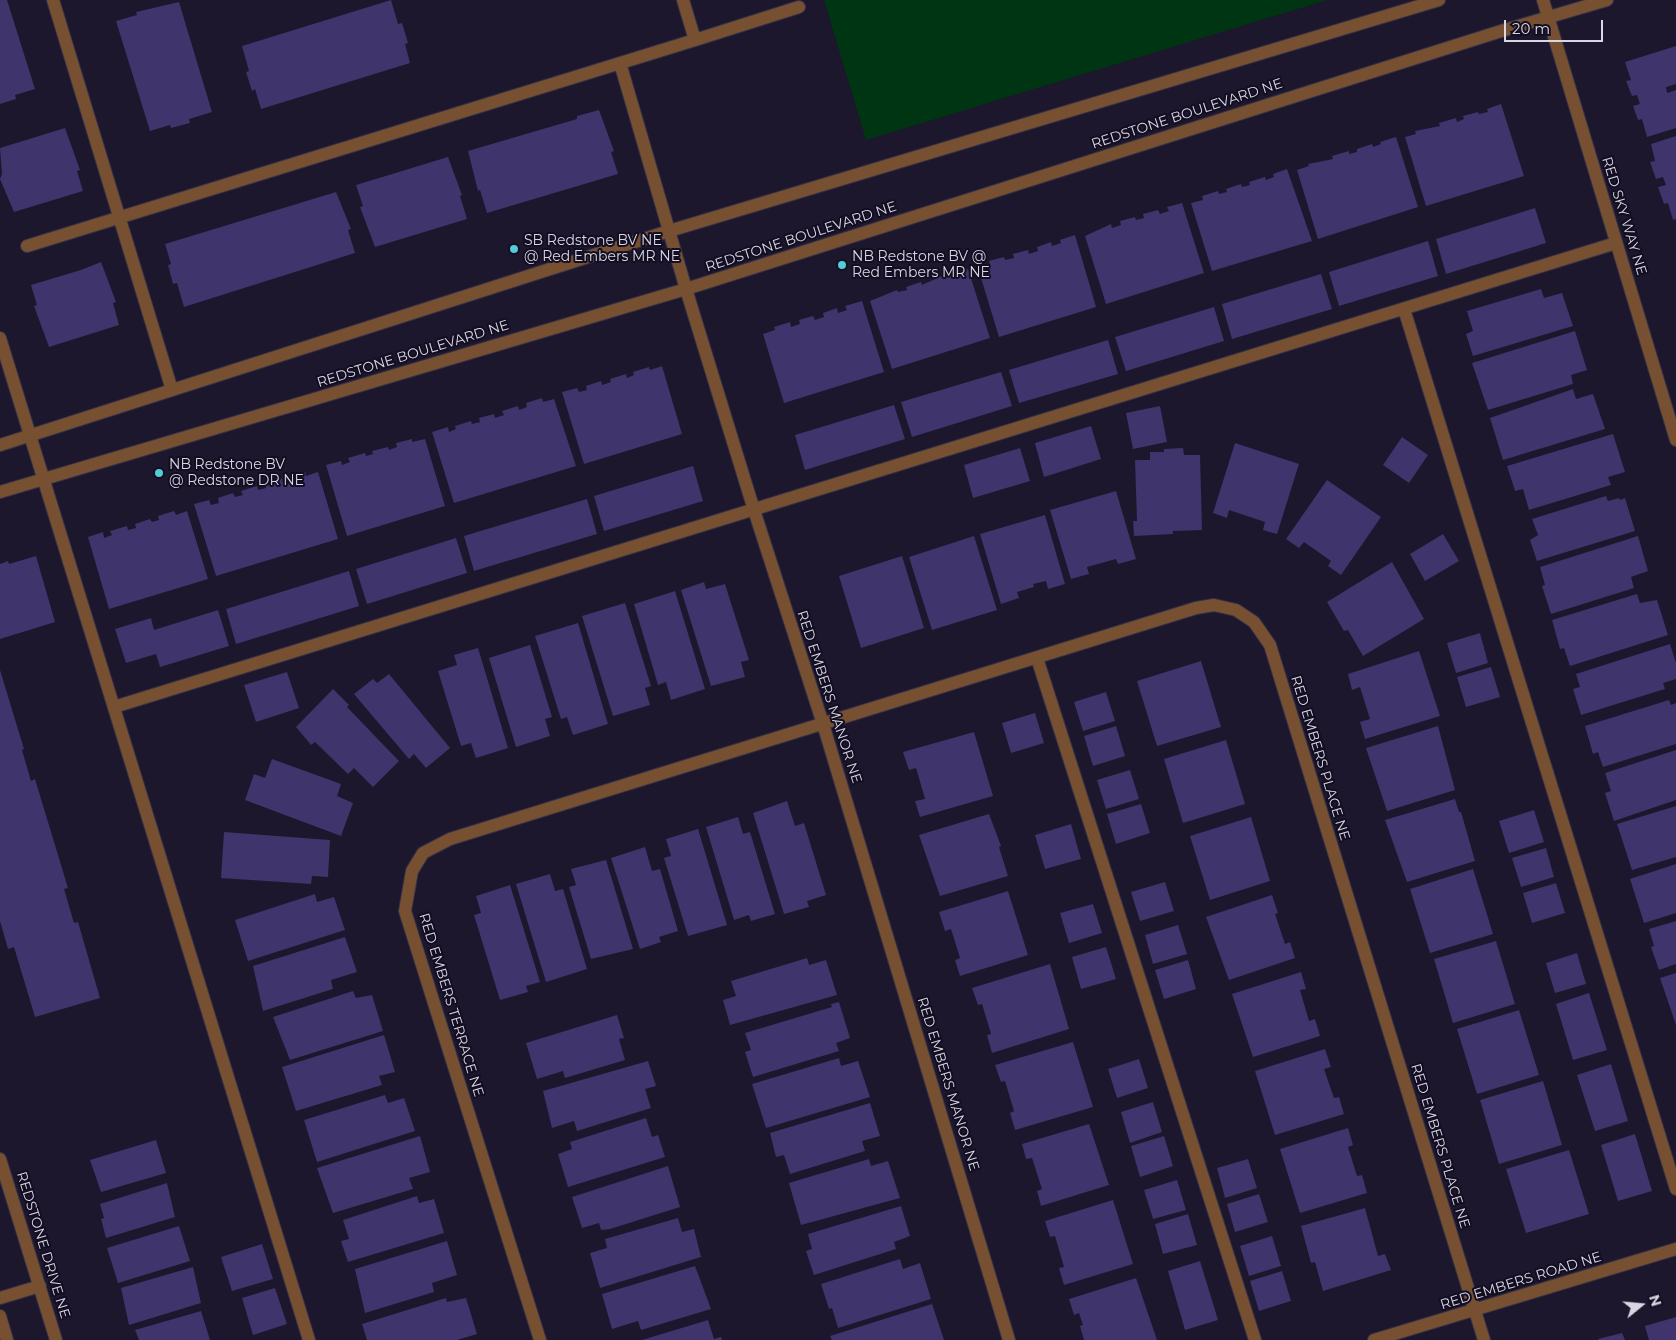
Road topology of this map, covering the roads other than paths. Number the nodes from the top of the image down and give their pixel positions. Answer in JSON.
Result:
{"nodes":[{"id":1,"x":53,"y":0,"type":"edge"},
{"id":2,"x":682,"y":0,"type":"edge"},
{"id":3,"x":1439,"y":0,"type":"edge"},
{"id":4,"x":1543,"y":0,"type":"edge"},
{"id":5,"x":1607,"y":0,"type":"edge"},
{"id":6,"x":799,"y":7,"type":"dead end"},
{"id":7,"x":1549,"y":18,"type":"junction"},
{"id":8,"x":695,"y":40,"type":"junction"},
{"id":9,"x":620,"y":63,"type":"junction"},
{"id":10,"x":119,"y":218,"type":"junction"},
{"id":11,"x":669,"y":231,"type":"junction"},
{"id":12,"x":1616,"y":243,"type":"junction"},
{"id":13,"x":27,"y":246,"type":"dead end"},
{"id":14,"x":686,"y":288,"type":"junction"},
{"id":15,"x":1404,"y":308,"type":"junction"},
{"id":16,"x":0,"y":338,"type":"edge"},
{"id":17,"x":172,"y":390,"type":"junction"},
{"id":18,"x":30,"y":436,"type":"junction"},
{"id":19,"x":1676,"y":440,"type":"edge"},
{"id":20,"x":0,"y":445,"type":"edge"},
{"id":21,"x":44,"y":480,"type":"junction"},
{"id":22,"x":0,"y":492,"type":"edge"},
{"id":23,"x":754,"y":510,"type":"junction"},
{"id":24,"x":1037,"y":658,"type":"junction"},
{"id":25,"x":114,"y":707,"type":"junction"},
{"id":26,"x":823,"y":724,"type":"junction"},
{"id":27,"x":0,"y":1159,"type":"edge"},
{"id":28,"x":1676,"y":1189,"type":"edge"},
{"id":29,"x":1676,"y":1250,"type":"edge"},
{"id":30,"x":40,"y":1286,"type":"junction"},
{"id":31,"x":0,"y":1298,"type":"edge"},
{"id":32,"x":1475,"y":1311,"type":"junction"},
{"id":33,"x":0,"y":1316,"type":"edge"},
{"id":34,"x":7,"y":1340,"type":"edge"},
{"id":35,"x":56,"y":1340,"type":"edge"},
{"id":36,"x":309,"y":1340,"type":"edge"},
{"id":37,"x":540,"y":1340,"type":"edge"},
{"id":38,"x":1009,"y":1340,"type":"edge"},
{"id":39,"x":1255,"y":1340,"type":"edge"},
{"id":40,"x":1374,"y":1340,"type":"edge"},
{"id":41,"x":1484,"y":1340,"type":"edge"}],
"edges":[{"from":1,"to":10,"type":"street"},
{"from":2,"to":8,"type":"street"},
{"from":3,"to":11,"type":"street"},
{"from":4,"to":7,"type":"street","name":"RED SKY WAY NE"},
{"from":5,"to":7,"type":"street","name":"REDSTONE BOULEVARD NE"},
{"from":6,"to":8,"type":"street"},
{"from":7,"to":12,"type":"street","name":"RED SKY WAY NE"},
{"from":7,"to":14,"type":"street","name":"REDSTONE BOULEVARD NE"},
{"from":8,"to":9,"type":"street"},
{"from":9,"to":10,"type":"street"},
{"from":9,"to":11,"type":"street","name":"RED EMBERS MANOR NE"},
{"from":10,"to":13,"type":"street"},
{"from":10,"to":17,"type":"street"},
{"from":11,"to":14,"type":"street","name":"RED EMBERS MANOR NE"},
{"from":11,"to":17,"type":"street"},
{"from":12,"to":15,"type":"street"},
{"from":12,"to":19,"type":"street","name":"RED SKY WAY NE"},
{"from":14,"to":21,"type":"street","name":"REDSTONE BOULEVARD NE"},
{"from":14,"to":23,"type":"street","name":"RED EMBERS MANOR NE"},
{"from":15,"to":23,"type":"street"},
{"from":15,"to":28,"type":"street"},
{"from":16,"to":18,"type":"street"},
{"from":17,"to":18,"type":"street"},
{"from":18,"to":20,"type":"street"},
{"from":18,"to":21,"type":"street"},
{"from":21,"to":22,"type":"street","name":"REDSTONE BOULEVARD NE"},
{"from":21,"to":25,"type":"street"},
{"from":23,"to":25,"type":"street"},
{"from":23,"to":26,"type":"street","name":"RED EMBERS MANOR NE"},
{"from":24,"to":26,"type":"street","name":"RED EMBERS PLACE NE"},
{"from":24,"to":32,"type":"street","name":"RED EMBERS PLACE NE"},
{"from":24,"to":39,"type":"street"},
{"from":25,"to":36,"type":"street"},
{"from":26,"to":37,"type":"street","name":"RED EMBERS TERRACE NE"},
{"from":26,"to":38,"type":"street","name":"RED EMBERS MANOR NE"},
{"from":27,"to":30,"type":"street","name":"REDSTONE DRIVE NE"},
{"from":29,"to":32,"type":"street","name":"RED EMBERS ROAD NE"},
{"from":30,"to":31,"type":"street"},
{"from":30,"to":35,"type":"street","name":"REDSTONE DRIVE NE"},
{"from":32,"to":40,"type":"street","name":"RED EMBERS ROAD NE"},
{"from":32,"to":41,"type":"street","name":"RED EMBERS PLACE NE"},
{"from":33,"to":34,"type":"street"}]}
